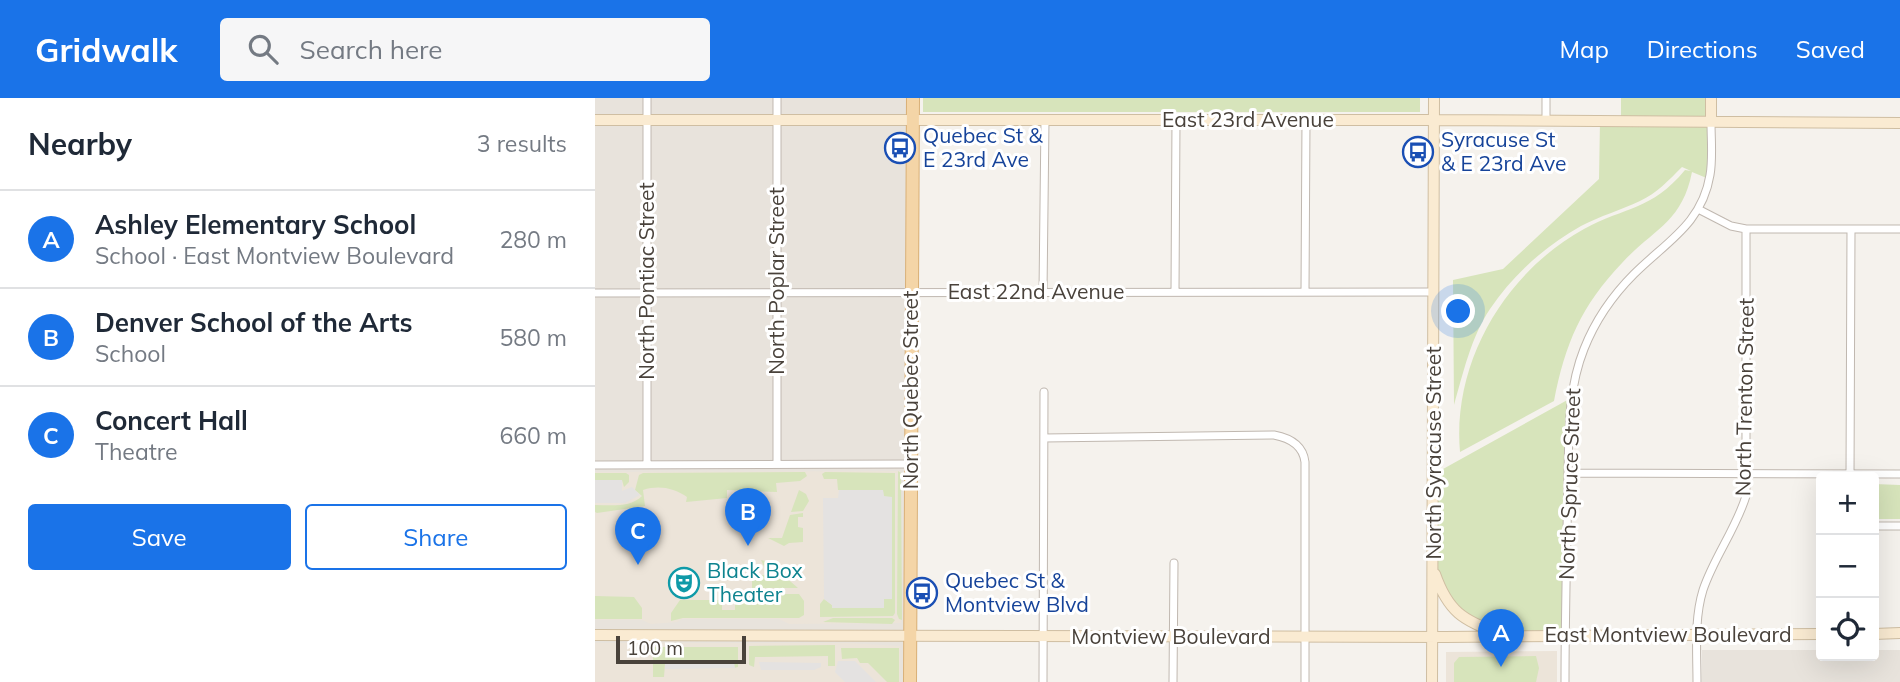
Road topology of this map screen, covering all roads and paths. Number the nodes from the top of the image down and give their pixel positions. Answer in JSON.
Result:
{"nodes":[{"id":1,"x":646,"y":98,"type":"edge"},
{"id":2,"x":778,"y":98,"type":"edge"},
{"id":3,"x":913,"y":98,"type":"edge"},
{"id":4,"x":1434,"y":98,"type":"edge"},
{"id":5,"x":1546,"y":98,"type":"edge"},
{"id":6,"x":1711,"y":98,"type":"edge"},
{"id":7,"x":595,"y":120,"type":"edge"},
{"id":8,"x":646,"y":120,"type":"junction"},
{"id":9,"x":777,"y":120,"type":"junction"},
{"id":10,"x":913,"y":120,"type":"junction"},
{"id":11,"x":1045,"y":120,"type":"junction"},
{"id":12,"x":1176,"y":120,"type":"junction"},
{"id":13,"x":1306,"y":120,"type":"junction"},
{"id":14,"x":1434,"y":120,"type":"junction"},
{"id":15,"x":1546,"y":121,"type":"junction"},
{"id":16,"x":1711,"y":122,"type":"junction"},
{"id":17,"x":1900,"y":123,"type":"edge"},
{"id":18,"x":1698,"y":209,"type":"junction"},
{"id":19,"x":1746,"y":229,"type":"junction"},
{"id":20,"x":1851,"y":229,"type":"junction"},
{"id":21,"x":1900,"y":229,"type":"edge"},
{"id":22,"x":1043,"y":292,"type":"junction"},
{"id":23,"x":1175,"y":292,"type":"junction"},
{"id":24,"x":1305,"y":292,"type":"junction"},
{"id":25,"x":1434,"y":292,"type":"junction"},
{"id":26,"x":595,"y":293,"type":"edge"},
{"id":27,"x":647,"y":293,"type":"junction"},
{"id":28,"x":777,"y":293,"type":"junction"},
{"id":29,"x":912,"y":293,"type":"junction"},
{"id":30,"x":1044,"y":392,"type":"dead end"},
{"id":31,"x":1044,"y":438,"type":"junction"},
{"id":32,"x":777,"y":464,"type":"junction"},
{"id":33,"x":911,"y":464,"type":"junction"},
{"id":34,"x":595,"y":465,"type":"edge"},
{"id":35,"x":647,"y":465,"type":"junction"},
{"id":36,"x":1850,"y":472,"type":"edge"},
{"id":37,"x":1568,"y":473,"type":"junction"},
{"id":38,"x":1747,"y":473,"type":"junction"},
{"id":39,"x":1816,"y":474,"type":"edge"},
{"id":40,"x":1879,"y":474,"type":"edge"},
{"id":41,"x":1900,"y":474,"type":"edge"},
{"id":42,"x":1879,"y":526,"type":"edge"},
{"id":43,"x":1900,"y":526,"type":"edge"},
{"id":44,"x":1174,"y":563,"type":"dead end"},
{"id":45,"x":1434,"y":568,"type":"junction"},
{"id":46,"x":1697,"y":634,"type":"junction"},
{"id":47,"x":1816,"y":634,"type":"edge"},
{"id":48,"x":1879,"y":634,"type":"edge"},
{"id":49,"x":1900,"y":634,"type":"edge"},
{"id":50,"x":595,"y":635,"type":"edge"},
{"id":51,"x":909,"y":635,"type":"junction"},
{"id":52,"x":1305,"y":636,"type":"junction"},
{"id":53,"x":1510,"y":636,"type":"junction"},
{"id":54,"x":1565,"y":636,"type":"junction"},
{"id":55,"x":1043,"y":637,"type":"junction"},
{"id":56,"x":1173,"y":637,"type":"junction"},
{"id":57,"x":1432,"y":637,"type":"junction"},
{"id":58,"x":909,"y":682,"type":"edge"},
{"id":59,"x":1043,"y":682,"type":"edge"},
{"id":60,"x":1173,"y":682,"type":"edge"},
{"id":61,"x":1305,"y":682,"type":"edge"},
{"id":62,"x":1432,"y":682,"type":"edge"},
{"id":63,"x":1565,"y":682,"type":"edge"},
{"id":64,"x":1697,"y":682,"type":"edge"}],
"edges":[{"from":1,"to":8,"type":"street","name":"North Pontiac Street"},
{"from":2,"to":9,"type":"street","name":"North Poplar Street"},
{"from":3,"to":10,"type":"main road","name":"North Quebec Street"},
{"from":4,"to":14,"type":"street","name":"North Syracuse Street"},
{"from":5,"to":15,"type":"street"},
{"from":6,"to":16,"type":"street"},
{"from":7,"to":8,"type":"street","name":"East 23rd Avenue"},
{"from":8,"to":9,"type":"street","name":"East 23rd Avenue"},
{"from":8,"to":27,"type":"street","name":"North Pontiac Street"},
{"from":9,"to":10,"type":"street","name":"East 23rd Avenue"},
{"from":9,"to":28,"type":"street","name":"North Poplar Street"},
{"from":10,"to":11,"type":"street","name":"East 23rd Avenue"},
{"from":10,"to":29,"type":"main road","name":"North Quebec Street"},
{"from":11,"to":12,"type":"street","name":"East 23rd Avenue"},
{"from":11,"to":22,"type":"street"},
{"from":12,"to":13,"type":"street","name":"East 23rd Avenue"},
{"from":12,"to":23,"type":"street"},
{"from":13,"to":14,"type":"street","name":"East 23rd Avenue"},
{"from":13,"to":24,"type":"street"},
{"from":14,"to":15,"type":"street","name":"East 23rd Avenue"},
{"from":14,"to":25,"type":"street","name":"North Syracuse Street"},
{"from":15,"to":16,"type":"street","name":"East 23rd Avenue"},
{"from":16,"to":17,"type":"street","name":"East 23rd Avenue"},
{"from":16,"to":18,"type":"street","name":"North Spruce Street"},
{"from":18,"to":19,"type":"street"},
{"from":18,"to":37,"type":"street","name":"North Spruce Street"},
{"from":19,"to":20,"type":"street"},
{"from":19,"to":38,"type":"street","name":"North Trenton Street"},
{"from":20,"to":21,"type":"street"},
{"from":20,"to":36,"type":"street"},
{"from":22,"to":23,"type":"street","name":"East 22nd Avenue"},
{"from":22,"to":29,"type":"street","name":"East 22nd Avenue"},
{"from":23,"to":24,"type":"street","name":"East 22nd Avenue"},
{"from":24,"to":25,"type":"street","name":"East 22nd Avenue"},
{"from":25,"to":45,"type":"street","name":"North Syracuse Street"},
{"from":26,"to":27,"type":"street","name":"East 22nd Avenue"},
{"from":27,"to":28,"type":"street","name":"East 22nd Avenue"},
{"from":27,"to":35,"type":"street","name":"North Pontiac Street"},
{"from":28,"to":29,"type":"street","name":"East 22nd Avenue"},
{"from":28,"to":32,"type":"street","name":"North Poplar Street"},
{"from":29,"to":33,"type":"main road","name":"North Quebec Street"},
{"from":30,"to":31,"type":"street"},
{"from":31,"to":52,"type":"street"},
{"from":31,"to":55,"type":"street"},
{"from":32,"to":33,"type":"street"},
{"from":32,"to":35,"type":"street"},
{"from":33,"to":51,"type":"main road","name":"North Quebec Street"},
{"from":34,"to":35,"type":"street"},
{"from":37,"to":38,"type":"street"},
{"from":37,"to":54,"type":"street","name":"North Spruce Street"},
{"from":38,"to":39,"type":"street"},
{"from":38,"to":46,"type":"street","name":"North Trenton Street"},
{"from":40,"to":41,"type":"street"},
{"from":42,"to":43,"type":"street"},
{"from":44,"to":56,"type":"street"},
{"from":45,"to":53,"type":"street"},
{"from":45,"to":57,"type":"street","name":"North Syracuse Street"},
{"from":46,"to":47,"type":"street","name":"East Montview Boulevard"},
{"from":46,"to":54,"type":"street","name":"East Montview Boulevard"},
{"from":46,"to":64,"type":"street","name":"North Trenton Street"},
{"from":48,"to":49,"type":"street"},
{"from":50,"to":51,"type":"street"},
{"from":51,"to":55,"type":"street","name":"Montview Boulevard"},
{"from":51,"to":58,"type":"main road","name":"North Quebec Street"},
{"from":52,"to":56,"type":"street","name":"Montview Boulevard"},
{"from":52,"to":57,"type":"street","name":"Montview Boulevard"},
{"from":52,"to":61,"type":"street"},
{"from":53,"to":54,"type":"street","name":"East Montview Boulevard"},
{"from":53,"to":57,"type":"street","name":"East Montview Boulevard"},
{"from":54,"to":63,"type":"street","name":"North Spruce Street"},
{"from":55,"to":56,"type":"street","name":"Montview Boulevard"},
{"from":55,"to":59,"type":"street"},
{"from":56,"to":60,"type":"street"},
{"from":57,"to":62,"type":"street","name":"North Syracuse Street"}]}
